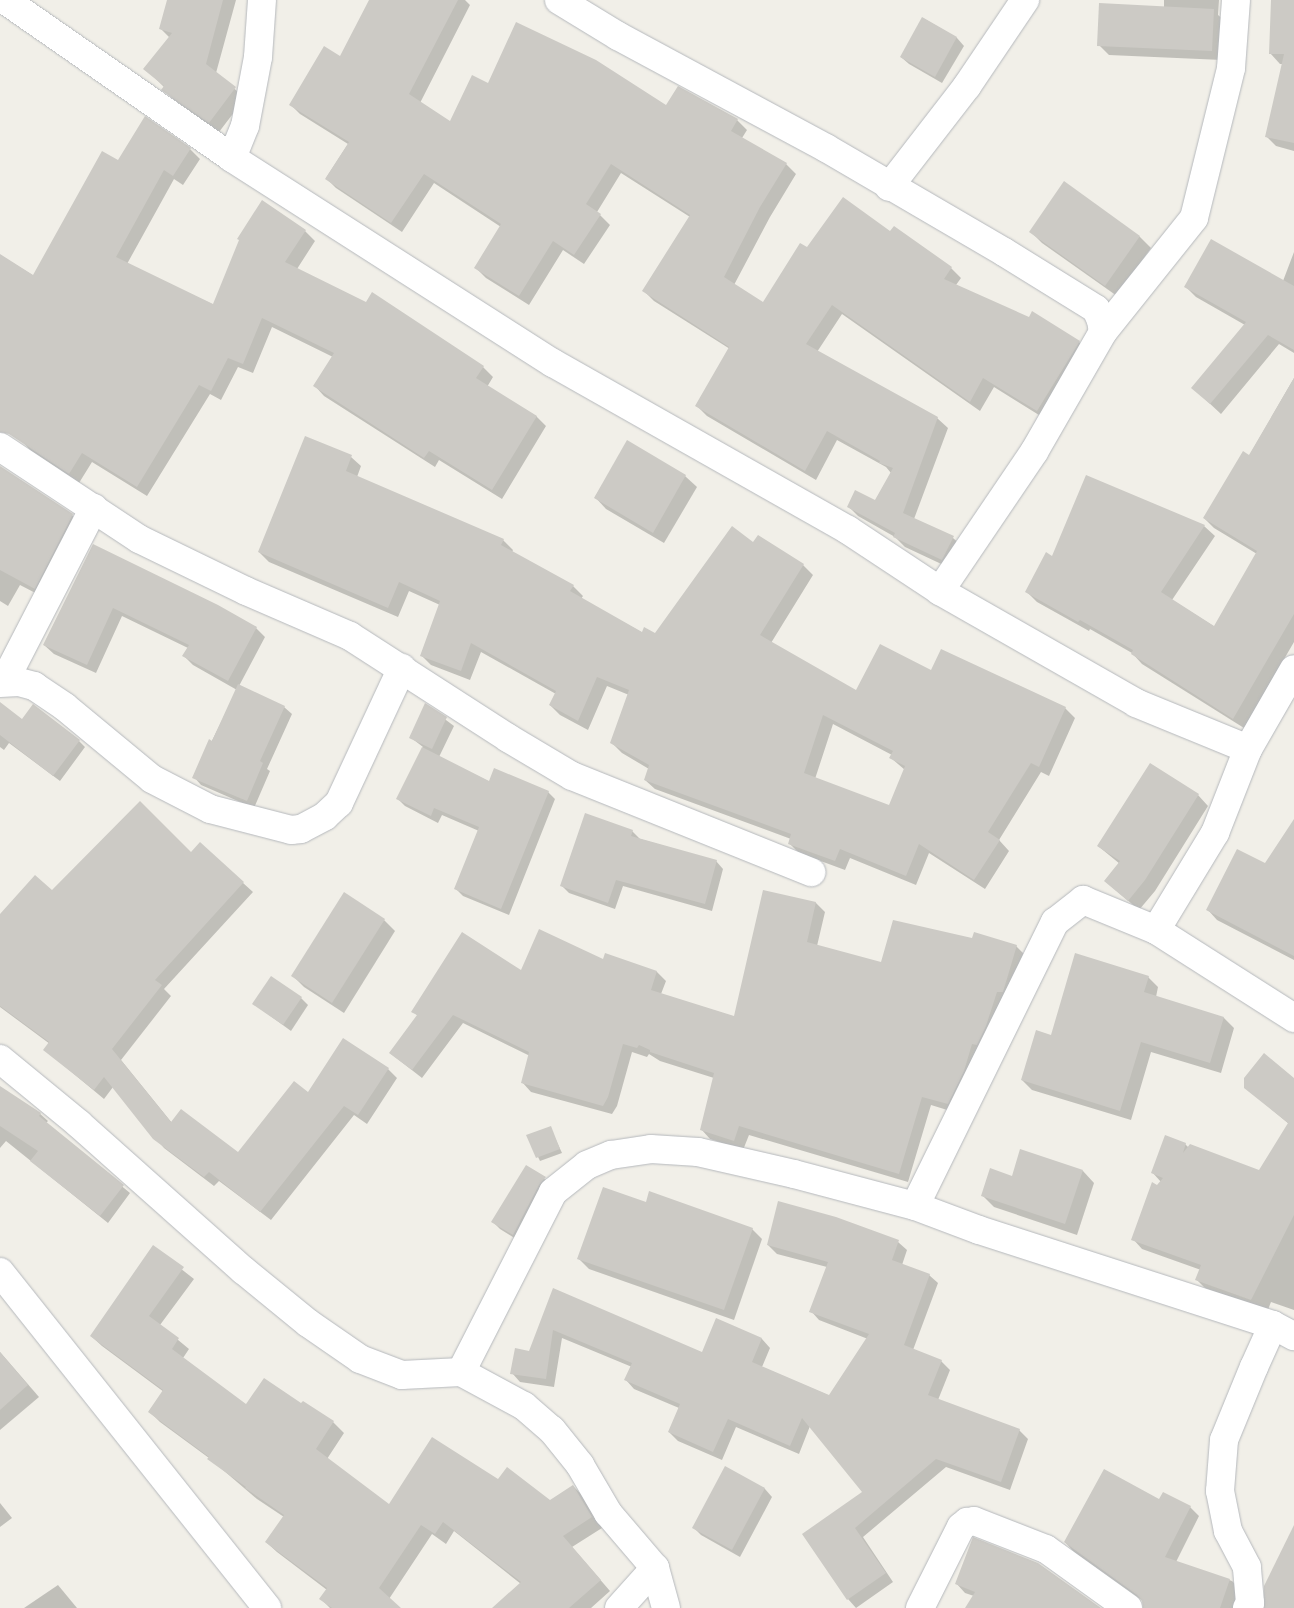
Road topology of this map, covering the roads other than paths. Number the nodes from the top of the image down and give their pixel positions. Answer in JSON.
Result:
{"nodes":[{"id":1,"x":5,"y":0,"type":"edge"},
{"id":2,"x":262,"y":0,"type":"edge"},
{"id":3,"x":559,"y":0,"type":"edge"},
{"id":4,"x":1025,"y":0,"type":"edge"},
{"id":5,"x":1236,"y":0,"type":"edge"},
{"id":6,"x":584,"y":7,"type":"edge"},
{"id":7,"x":232,"y":158,"type":"junction"},
{"id":8,"x":889,"y":186,"type":"junction"},
{"id":9,"x":1103,"y":332,"type":"junction"},
{"id":10,"x":0,"y":447,"type":"edge"},
{"id":11,"x":94,"y":508,"type":"junction"},
{"id":12,"x":940,"y":591,"type":"junction"},
{"id":13,"x":402,"y":668,"type":"junction"},
{"id":14,"x":1294,"y":669,"type":"edge"},
{"id":15,"x":2,"y":683,"type":"edge"},
{"id":16,"x":1248,"y":749,"type":"junction"},
{"id":17,"x":811,"y":872,"type":"dead end"},
{"id":18,"x":1156,"y":930,"type":"junction"},
{"id":19,"x":1294,"y":1018,"type":"edge"},
{"id":20,"x":0,"y":1059,"type":"edge"},
{"id":21,"x":915,"y":1206,"type":"junction"},
{"id":22,"x":0,"y":1272,"type":"edge"},
{"id":23,"x":1284,"y":1331,"type":"edge"},
{"id":24,"x":460,"y":1372,"type":"junction"},
{"id":25,"x":655,"y":1568,"type":"junction"},
{"id":26,"x":267,"y":1608,"type":"edge"},
{"id":27,"x":619,"y":1608,"type":"edge"},
{"id":28,"x":666,"y":1608,"type":"edge"},
{"id":29,"x":920,"y":1608,"type":"edge"},
{"id":30,"x":1128,"y":1608,"type":"edge"},
{"id":31,"x":1247,"y":1608,"type":"edge"}],
"edges":[{"from":1,"to":7,"type":"street"},
{"from":2,"to":7,"type":"street"},
{"from":3,"to":6,"type":"street"},
{"from":4,"to":8,"type":"street"},
{"from":5,"to":9,"type":"street"},
{"from":6,"to":8,"type":"street"},
{"from":7,"to":12,"type":"street"},
{"from":8,"to":9,"type":"street"},
{"from":9,"to":12,"type":"street"},
{"from":10,"to":11,"type":"street"},
{"from":11,"to":13,"type":"street"},
{"from":11,"to":15,"type":"street"},
{"from":12,"to":16,"type":"street"},
{"from":13,"to":15,"type":"street"},
{"from":13,"to":17,"type":"street"},
{"from":14,"to":16,"type":"street"},
{"from":16,"to":18,"type":"street"},
{"from":18,"to":19,"type":"street"},
{"from":18,"to":21,"type":"street"},
{"from":20,"to":24,"type":"street"},
{"from":21,"to":23,"type":"street"},
{"from":21,"to":24,"type":"street"},
{"from":22,"to":26,"type":"street"},
{"from":23,"to":31,"type":"street"},
{"from":24,"to":25,"type":"street"},
{"from":25,"to":27,"type":"street"},
{"from":25,"to":28,"type":"street"},
{"from":29,"to":30,"type":"street"}]}
